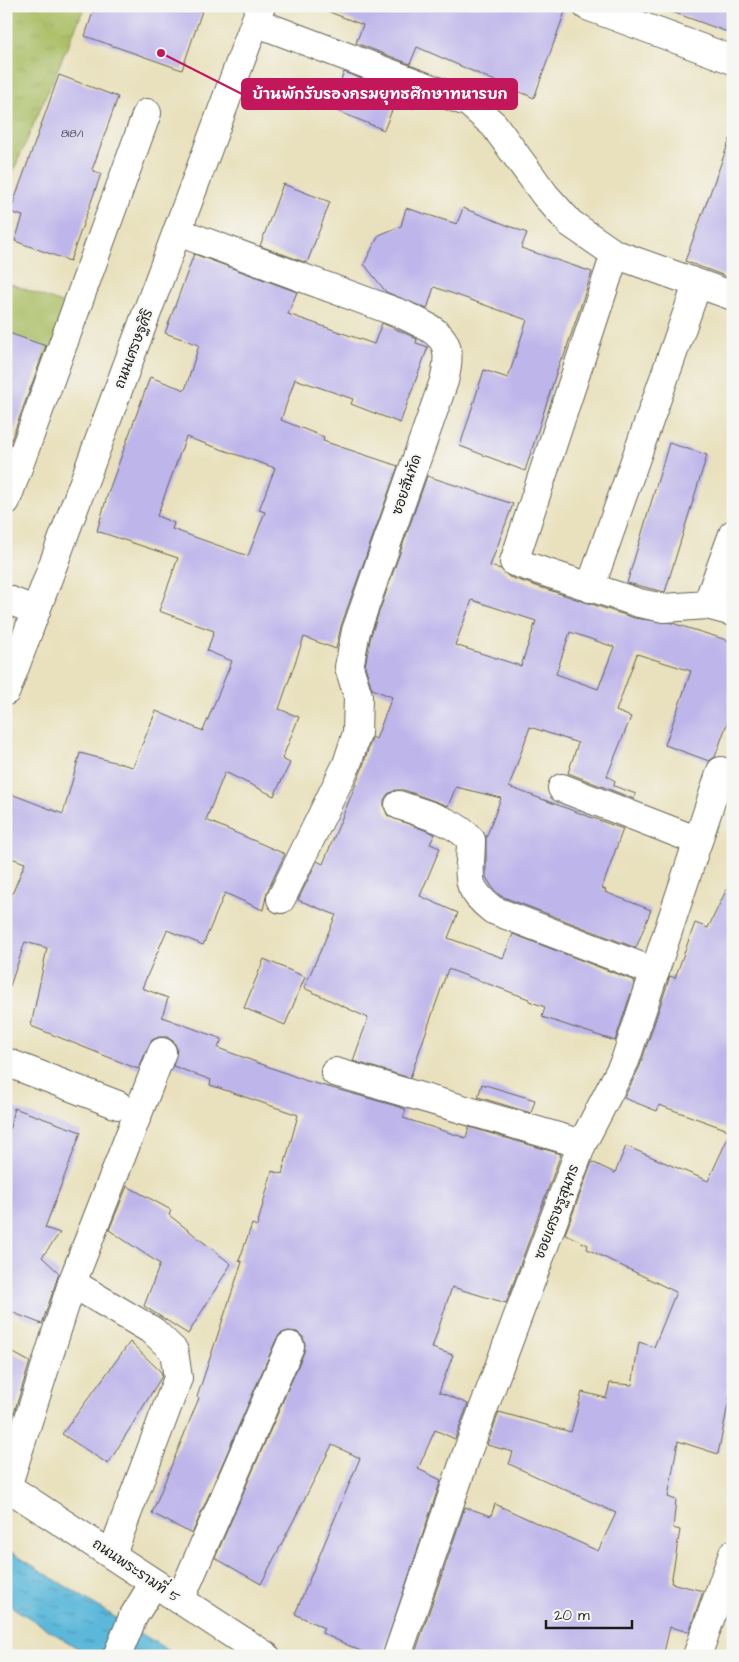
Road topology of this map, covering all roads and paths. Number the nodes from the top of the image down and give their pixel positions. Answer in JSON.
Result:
{"nodes":[{"id":1,"x":587,"y":6,"type":"edge"},
{"id":2,"x":258,"y":14,"type":"edge"},
{"id":3,"x":733,"y":60,"type":"edge"},
{"id":4,"x":147,"y":113,"type":"dead end"},
{"id":5,"x":178,"y":232,"type":"junction"},
{"id":6,"x":615,"y":254,"type":"junction"},
{"id":7,"x":697,"y":284,"type":"junction"},
{"id":8,"x":733,"y":296,"type":"edge"},
{"id":9,"x":6,"y":501,"type":"edge"},
{"id":10,"x":733,"y":534,"type":"edge"},
{"id":11,"x":590,"y":588,"type":"junction"},
{"id":12,"x":6,"y":599,"type":"edge"},
{"id":13,"x":707,"y":606,"type":"junction"},
{"id":14,"x":36,"y":611,"type":"junction"},
{"id":15,"x":733,"y":612,"type":"edge"},
{"id":16,"x":6,"y":691,"type":"edge"},
{"id":17,"x":721,"y":771,"type":"dead end"},
{"id":18,"x":562,"y":788,"type":"dead end"},
{"id":19,"x":399,"y":806,"type":"dead end"},
{"id":20,"x":698,"y":841,"type":"junction"},
{"id":21,"x":281,"y":899,"type":"dead end"},
{"id":22,"x":655,"y":972,"type":"junction"},
{"id":23,"x":162,"y":1052,"type":"dead end"},
{"id":24,"x":6,"y":1062,"type":"edge"},
{"id":25,"x":335,"y":1072,"type":"dead end"},
{"id":26,"x":118,"y":1105,"type":"dead end"},
{"id":27,"x":582,"y":1144,"type":"junction"},
{"id":28,"x":72,"y":1283,"type":"junction"},
{"id":29,"x":290,"y":1346,"type":"dead end"},
{"id":30,"x":7,"y":1487,"type":"edge"},
{"id":31,"x":112,"y":1554,"type":"junction"},
{"id":32,"x":733,"y":1554,"type":"edge"},
{"id":33,"x":154,"y":1583,"type":"junction"},
{"id":34,"x":180,"y":1600,"type":"junction"},
{"id":35,"x":117,"y":1656,"type":"edge"},
{"id":36,"x":266,"y":1656,"type":"edge"},
{"id":37,"x":397,"y":1656,"type":"edge"},
{"id":38,"x":698,"y":1656,"type":"edge"}],
"edges":[{"from":1,"to":3,"type":"street"},
{"from":2,"to":5,"type":"street","name":"ถนนเศรษฐศิริ"},
{"from":2,"to":6,"type":"street"},
{"from":4,"to":9,"type":"street"},
{"from":5,"to":14,"type":"street","name":"ถนนเศรษฐศิริ"},
{"from":5,"to":21,"type":"street","name":"ซอยสันทัด"},
{"from":6,"to":7,"type":"street"},
{"from":6,"to":11,"type":"street"},
{"from":7,"to":8,"type":"street"},
{"from":7,"to":11,"type":"street"},
{"from":10,"to":13,"type":"street"},
{"from":11,"to":13,"type":"street"},
{"from":12,"to":14,"type":"street"},
{"from":13,"to":15,"type":"street"},
{"from":14,"to":16,"type":"street","name":"ถนนเศรษฐศิริ"},
{"from":17,"to":20,"type":"street","name":"ซอยเศรษฐสุนทร"},
{"from":18,"to":20,"type":"street"},
{"from":19,"to":22,"type":"street"},
{"from":20,"to":22,"type":"street","name":"ซอยเศรษฐสุนทร"},
{"from":22,"to":27,"type":"street","name":"ซอยเศรษฐสุนทร"},
{"from":23,"to":28,"type":"street"},
{"from":24,"to":26,"type":"street"},
{"from":25,"to":27,"type":"street"},
{"from":27,"to":37,"type":"street","name":"ซอยเศรษฐสุนทร"},
{"from":28,"to":30,"type":"street"},
{"from":28,"to":31,"type":"street"},
{"from":29,"to":34,"type":"street"},
{"from":30,"to":31,"type":"street","name":"ถนนพระรามที่ 5"},
{"from":31,"to":33,"type":"street","name":"ถนนพระรามที่ 5"},
{"from":32,"to":38,"type":"street"},
{"from":33,"to":34,"type":"street","name":"ถนนพระรามที่ 5"},
{"from":33,"to":35,"type":"street"},
{"from":34,"to":36,"type":"street","name":"ถนนพระรามที่ 5"}]}
